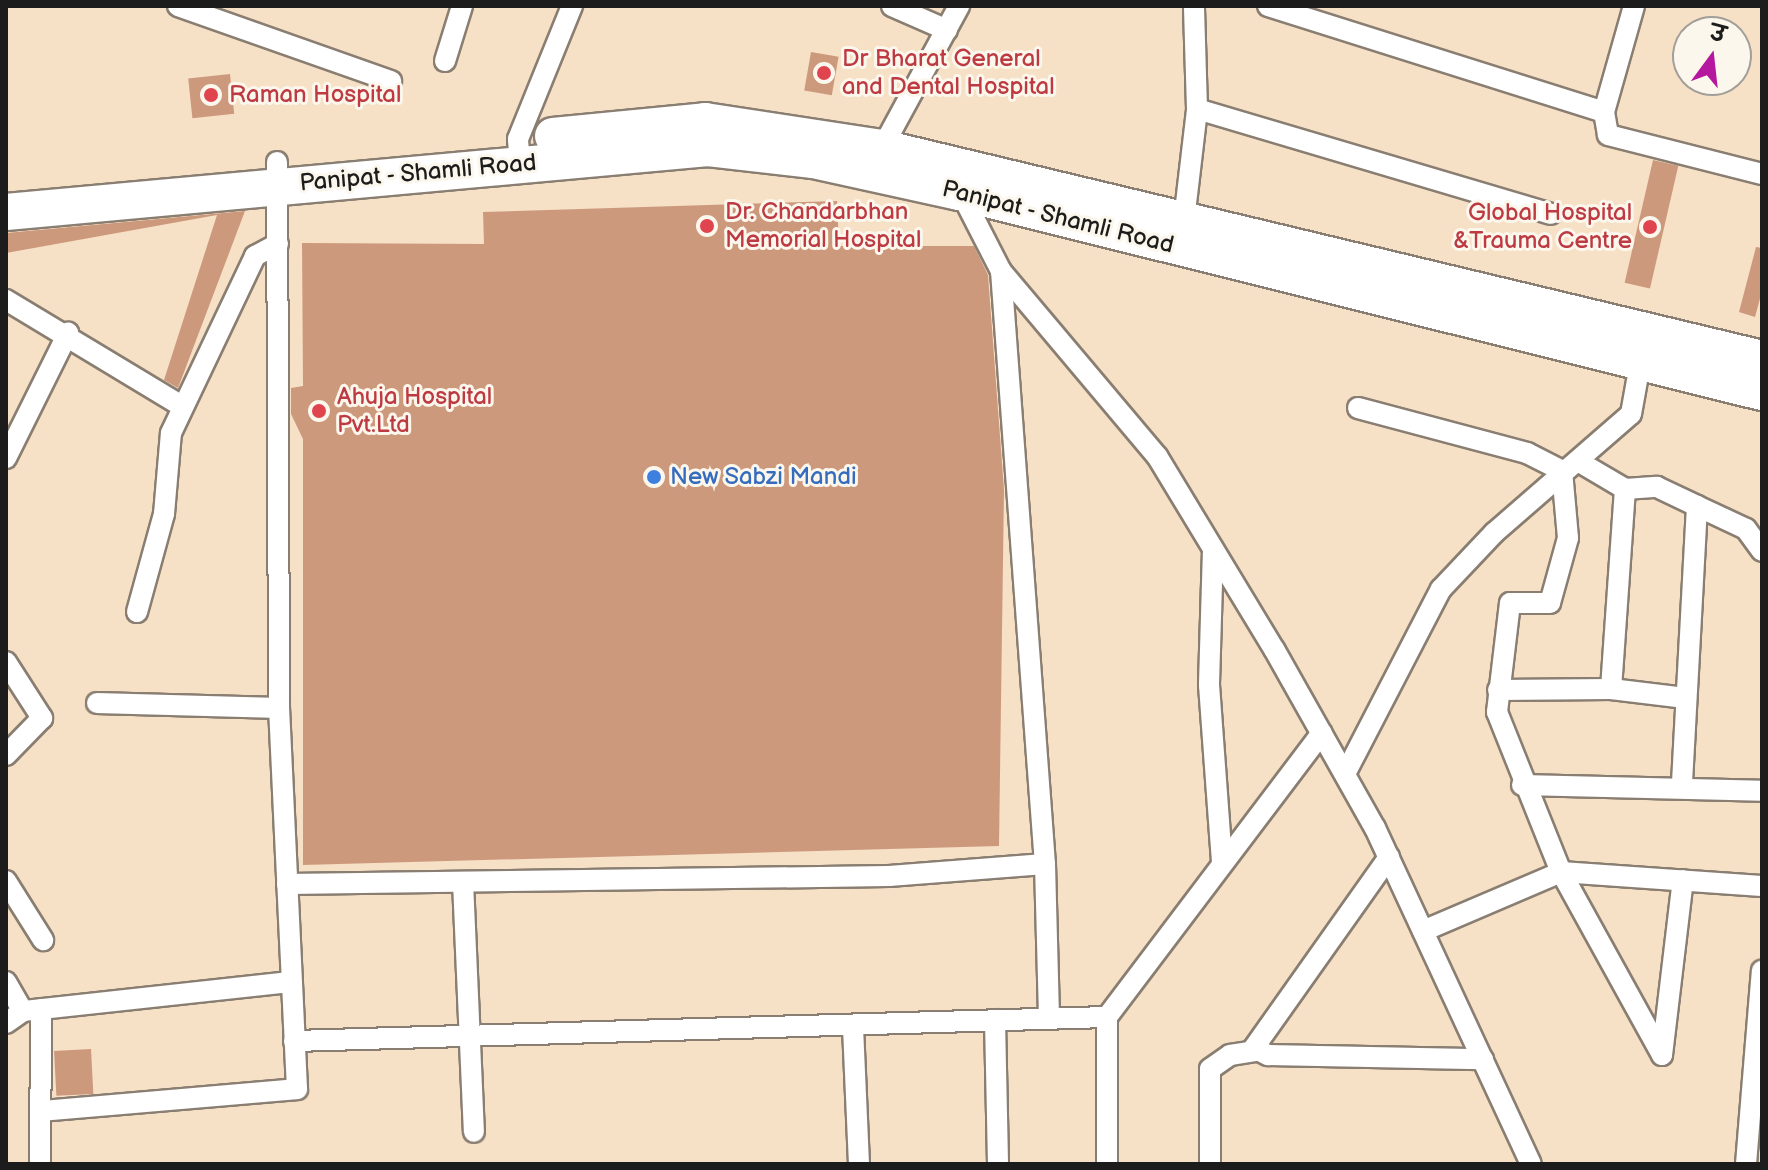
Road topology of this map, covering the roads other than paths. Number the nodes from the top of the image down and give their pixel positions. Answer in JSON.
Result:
{"nodes":[{"id":1,"x":178,"y":6,"type":"edge"},
{"id":2,"x":462,"y":6,"type":"edge"},
{"id":3,"x":572,"y":6,"type":"edge"},
{"id":4,"x":892,"y":6,"type":"edge"},
{"id":5,"x":959,"y":6,"type":"edge"},
{"id":6,"x":1194,"y":6,"type":"edge"},
{"id":7,"x":1268,"y":6,"type":"edge"},
{"id":8,"x":1634,"y":6,"type":"edge"},
{"id":9,"x":947,"y":30,"type":"junction"},
{"id":10,"x":445,"y":61,"type":"dead end"},
{"id":11,"x":391,"y":81,"type":"dead end"},
{"id":12,"x":1197,"y":109,"type":"junction"},
{"id":13,"x":1604,"y":112,"type":"junction"},
{"id":14,"x":882,"y":148,"type":"junction"},
{"id":15,"x":519,"y":151,"type":"junction"},
{"id":16,"x":277,"y":174,"type":"junction"},
{"id":17,"x":1762,"y":174,"type":"edge"},
{"id":18,"x":957,"y":177,"type":"junction"},
{"id":19,"x":6,"y":187,"type":"edge"},
{"id":20,"x":6,"y":212,"type":"edge"},
{"id":21,"x":1551,"y":214,"type":"dead end"},
{"id":22,"x":1182,"y":233,"type":"junction"},
{"id":23,"x":278,"y":244,"type":"junction"},
{"id":24,"x":1001,"y":271,"type":"junction"},
{"id":25,"x":6,"y":300,"type":"edge"},
{"id":26,"x":68,"y":333,"type":"junction"},
{"id":27,"x":1762,"y":359,"type":"edge"},
{"id":28,"x":1640,"y":364,"type":"junction"},
{"id":29,"x":1762,"y":392,"type":"edge"},
{"id":30,"x":182,"y":406,"type":"junction"},
{"id":31,"x":1358,"y":408,"type":"dead end"},
{"id":32,"x":6,"y":458,"type":"edge"},
{"id":33,"x":1571,"y":467,"type":"junction"},
{"id":34,"x":1625,"y":489,"type":"junction"},
{"id":35,"x":1697,"y":506,"type":"junction"},
{"id":36,"x":1213,"y":549,"type":"junction"},
{"id":37,"x":1762,"y":551,"type":"edge"},
{"id":38,"x":137,"y":612,"type":"dead end"},
{"id":39,"x":6,"y":662,"type":"edge"},
{"id":40,"x":1611,"y":689,"type":"junction"},
{"id":41,"x":1498,"y":690,"type":"junction"},
{"id":42,"x":1685,"y":698,"type":"junction"},
{"id":43,"x":97,"y":703,"type":"dead end"},
{"id":44,"x":279,"y":708,"type":"junction"},
{"id":45,"x":1322,"y":733,"type":"junction"},
{"id":46,"x":6,"y":755,"type":"edge"},
{"id":47,"x":1345,"y":774,"type":"junction"},
{"id":48,"x":1522,"y":785,"type":"junction"},
{"id":49,"x":1682,"y":786,"type":"junction"},
{"id":50,"x":1762,"y":791,"type":"edge"},
{"id":51,"x":1389,"y":857,"type":"junction"},
{"id":52,"x":1222,"y":861,"type":"junction"},
{"id":53,"x":1045,"y":864,"type":"junction"},
{"id":54,"x":1561,"y":872,"type":"junction"},
{"id":55,"x":1683,"y":880,"type":"junction"},
{"id":56,"x":6,"y":881,"type":"edge"},
{"id":57,"x":463,"y":882,"type":"junction"},
{"id":58,"x":287,"y":884,"type":"junction"},
{"id":59,"x":1762,"y":886,"type":"edge"},
{"id":60,"x":1423,"y":931,"type":"junction"},
{"id":61,"x":43,"y":940,"type":"dead end"},
{"id":62,"x":1762,"y":971,"type":"edge"},
{"id":63,"x":6,"y":982,"type":"edge"},
{"id":64,"x":291,"y":982,"type":"junction"},
{"id":65,"x":1760,"y":1003,"type":"edge"},
{"id":66,"x":32,"y":1010,"type":"junction"},
{"id":67,"x":1107,"y":1017,"type":"junction"},
{"id":68,"x":1049,"y":1019,"type":"junction"},
{"id":69,"x":995,"y":1020,"type":"junction"},
{"id":70,"x":6,"y":1023,"type":"edge"},
{"id":71,"x":853,"y":1027,"type":"junction"},
{"id":72,"x":470,"y":1036,"type":"junction"},
{"id":73,"x":294,"y":1041,"type":"junction"},
{"id":74,"x":1255,"y":1051,"type":"junction"},
{"id":75,"x":1483,"y":1059,"type":"junction"},
{"id":76,"x":41,"y":1111,"type":"junction"},
{"id":77,"x":474,"y":1132,"type":"dead end"},
{"id":78,"x":40,"y":1164,"type":"edge"},
{"id":79,"x":859,"y":1164,"type":"edge"},
{"id":80,"x":998,"y":1164,"type":"edge"},
{"id":81,"x":1107,"y":1164,"type":"edge"},
{"id":82,"x":1210,"y":1164,"type":"edge"},
{"id":83,"x":1531,"y":1164,"type":"edge"},
{"id":84,"x":1746,"y":1164,"type":"edge"}],
"edges":[{"from":1,"to":11,"type":"street"},
{"from":2,"to":10,"type":"street"},
{"from":3,"to":15,"type":"street"},
{"from":4,"to":9,"type":"street"},
{"from":5,"to":9,"type":"street"},
{"from":6,"to":12,"type":"street"},
{"from":7,"to":13,"type":"street"},
{"from":8,"to":13,"type":"street"},
{"from":9,"to":14,"type":"street"},
{"from":12,"to":21,"type":"street"},
{"from":12,"to":22,"type":"street"},
{"from":13,"to":17,"type":"street"},
{"from":14,"to":15,"type":"highway","name":"Panipat - Shamli Road"},
{"from":14,"to":18,"type":"highway","name":"Panipat - Shamli Road"},
{"from":15,"to":16,"type":"highway","name":"Panipat - Shamli Road"},
{"from":15,"to":18,"type":"highway","name":"Panipat - Shamli Road"},
{"from":16,"to":19,"type":"highway","name":"Panipat - Shamli Road"},
{"from":16,"to":20,"type":"highway","name":"Panipat - Shamli Road"},
{"from":16,"to":23,"type":"street"},
{"from":18,"to":22,"type":"highway","name":"Panipat - Shamli Road"},
{"from":18,"to":24,"type":"street"},
{"from":22,"to":27,"type":"highway","name":"Panipat - Shamli Road"},
{"from":22,"to":28,"type":"highway","name":"Panipat - Shamli Road"},
{"from":23,"to":30,"type":"street"},
{"from":23,"to":44,"type":"street"},
{"from":24,"to":36,"type":"street"},
{"from":24,"to":53,"type":"street"},
{"from":25,"to":26,"type":"street"},
{"from":26,"to":30,"type":"street"},
{"from":26,"to":32,"type":"street"},
{"from":28,"to":29,"type":"highway","name":"Panipat - Shamli Road"},
{"from":28,"to":33,"type":"street"},
{"from":30,"to":38,"type":"street"},
{"from":31,"to":33,"type":"street"},
{"from":33,"to":34,"type":"street"},
{"from":33,"to":41,"type":"street"},
{"from":33,"to":47,"type":"street"},
{"from":34,"to":35,"type":"street"},
{"from":34,"to":40,"type":"street"},
{"from":35,"to":37,"type":"street"},
{"from":35,"to":42,"type":"street"},
{"from":36,"to":45,"type":"street"},
{"from":36,"to":52,"type":"street"},
{"from":39,"to":46,"type":"street"},
{"from":40,"to":41,"type":"street"},
{"from":40,"to":42,"type":"street"},
{"from":41,"to":48,"type":"street"},
{"from":42,"to":49,"type":"street"},
{"from":43,"to":44,"type":"street"},
{"from":44,"to":58,"type":"street"},
{"from":45,"to":47,"type":"street"},
{"from":45,"to":52,"type":"street"},
{"from":47,"to":51,"type":"street"},
{"from":48,"to":49,"type":"street"},
{"from":48,"to":54,"type":"street"},
{"from":49,"to":50,"type":"street"},
{"from":51,"to":60,"type":"street"},
{"from":51,"to":74,"type":"street"},
{"from":52,"to":67,"type":"street"},
{"from":53,"to":57,"type":"street"},
{"from":53,"to":68,"type":"street"},
{"from":54,"to":55,"type":"street"},
{"from":54,"to":55,"type":"street"},
{"from":54,"to":60,"type":"street"},
{"from":55,"to":59,"type":"street"},
{"from":56,"to":61,"type":"street"},
{"from":57,"to":58,"type":"street"},
{"from":57,"to":72,"type":"street"},
{"from":58,"to":64,"type":"street"},
{"from":60,"to":75,"type":"street"},
{"from":62,"to":65,"type":"street"},
{"from":63,"to":66,"type":"street"},
{"from":64,"to":66,"type":"street"},
{"from":64,"to":73,"type":"street"},
{"from":65,"to":84,"type":"street"},
{"from":66,"to":70,"type":"street"},
{"from":66,"to":76,"type":"street"},
{"from":67,"to":68,"type":"street"},
{"from":67,"to":81,"type":"street"},
{"from":68,"to":69,"type":"street"},
{"from":69,"to":71,"type":"street"},
{"from":69,"to":80,"type":"street"},
{"from":71,"to":72,"type":"street"},
{"from":71,"to":79,"type":"street"},
{"from":72,"to":73,"type":"street"},
{"from":72,"to":77,"type":"street"},
{"from":73,"to":76,"type":"street"},
{"from":74,"to":75,"type":"street"},
{"from":74,"to":82,"type":"street"},
{"from":75,"to":83,"type":"street"},
{"from":76,"to":78,"type":"street"}]}
